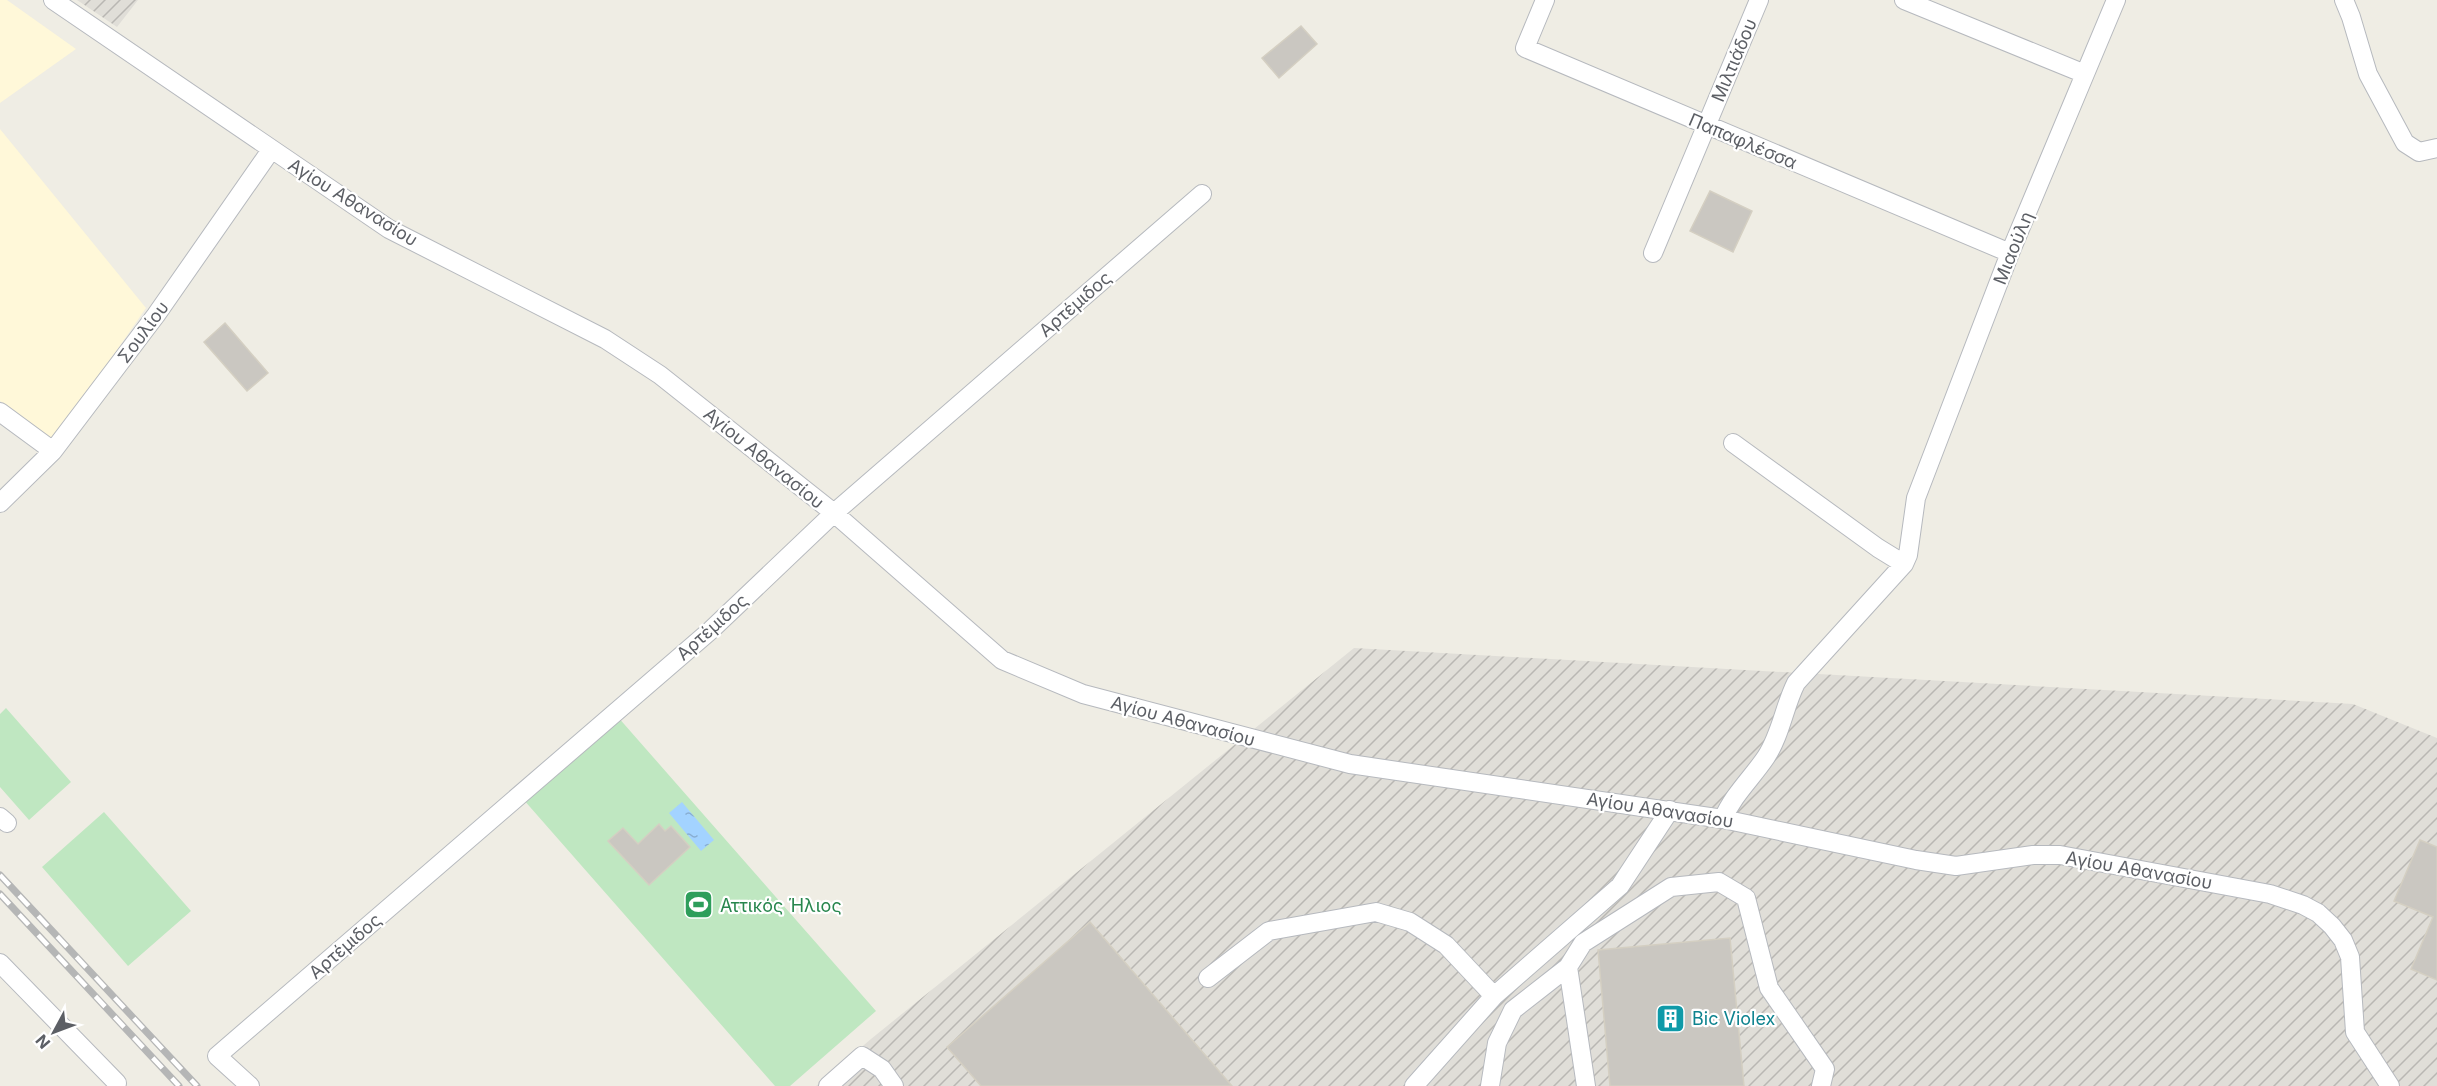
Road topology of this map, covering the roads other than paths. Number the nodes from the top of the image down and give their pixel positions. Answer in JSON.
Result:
{"nodes":[{"id":1,"x":53,"y":0,"type":"edge"},
{"id":2,"x":1545,"y":0,"type":"edge"},
{"id":3,"x":1759,"y":0,"type":"edge"},
{"id":4,"x":1904,"y":0,"type":"edge"},
{"id":5,"x":2116,"y":0,"type":"edge"},
{"id":6,"x":2344,"y":0,"type":"edge"},
{"id":7,"x":2085,"y":74,"type":"junction"},
{"id":8,"x":1706,"y":126,"type":"junction"},
{"id":9,"x":2437,"y":148,"type":"edge"},
{"id":10,"x":271,"y":150,"type":"junction"},
{"id":11,"x":1202,"y":194,"type":"dead end"},
{"id":12,"x":1653,"y":253,"type":"dead end"},
{"id":13,"x":2010,"y":253,"type":"junction"},
{"id":14,"x":0,"y":412,"type":"edge"},
{"id":15,"x":1732,"y":443,"type":"dead end"},
{"id":16,"x":53,"y":451,"type":"junction"},
{"id":17,"x":0,"y":503,"type":"edge"},
{"id":18,"x":834,"y":513,"type":"junction"},
{"id":19,"x":1904,"y":564,"type":"junction"},
{"id":20,"x":1670,"y":810,"type":"junction"},
{"id":21,"x":1722,"y":819,"type":"junction"},
{"id":22,"x":0,"y":963,"type":"edge"},
{"id":23,"x":1568,"y":967,"type":"junction"},
{"id":24,"x":1208,"y":978,"type":"dead end"},
{"id":25,"x":1494,"y":996,"type":"junction"},
{"id":26,"x":117,"y":1083,"type":"dead end"},
{"id":27,"x":250,"y":1086,"type":"edge"},
{"id":28,"x":828,"y":1086,"type":"edge"},
{"id":29,"x":894,"y":1086,"type":"edge"},
{"id":30,"x":1414,"y":1086,"type":"edge"},
{"id":31,"x":1490,"y":1086,"type":"edge"},
{"id":32,"x":1586,"y":1086,"type":"edge"},
{"id":33,"x":1821,"y":1086,"type":"edge"},
{"id":34,"x":2390,"y":1086,"type":"edge"}],
"edges":[{"from":1,"to":10,"type":"street","name":"Αγίου Αθανασίου"},
{"from":2,"to":8,"type":"street","name":"Παπαφλέσσα"},
{"from":3,"to":8,"type":"street","name":"Μιλτιάδου"},
{"from":4,"to":7,"type":"street"},
{"from":5,"to":7,"type":"street","name":"Μιαούλη"},
{"from":6,"to":9,"type":"street"},
{"from":7,"to":13,"type":"street","name":"Μιαούλη"},
{"from":8,"to":12,"type":"street","name":"Μιλτιάδου"},
{"from":8,"to":13,"type":"street","name":"Παπαφλέσσα"},
{"from":10,"to":16,"type":"street","name":"Σουλίου"},
{"from":10,"to":18,"type":"street","name":"Αγίου Αθανασίου"},
{"from":11,"to":18,"type":"street","name":"Αρτέμιδος"},
{"from":13,"to":19,"type":"street","name":"Μιαούλη"},
{"from":14,"to":16,"type":"street"},
{"from":15,"to":19,"type":"street"},
{"from":16,"to":17,"type":"street","name":"Σουλίου"},
{"from":18,"to":20,"type":"street","name":"Αγίου Αθανασίου"},
{"from":18,"to":27,"type":"street","name":"Αρτέμιδος"},
{"from":19,"to":21,"type":"street"},
{"from":20,"to":21,"type":"street","name":"Αγίου Αθανασίου"},
{"from":20,"to":25,"type":"street"},
{"from":21,"to":34,"type":"street","name":"Αγίου Αθανασίου"},
{"from":22,"to":26,"type":"street"},
{"from":23,"to":31,"type":"street"},
{"from":23,"to":32,"type":"street"},
{"from":23,"to":33,"type":"street"},
{"from":24,"to":25,"type":"street"},
{"from":25,"to":30,"type":"street"},
{"from":28,"to":29,"type":"street"}]}
